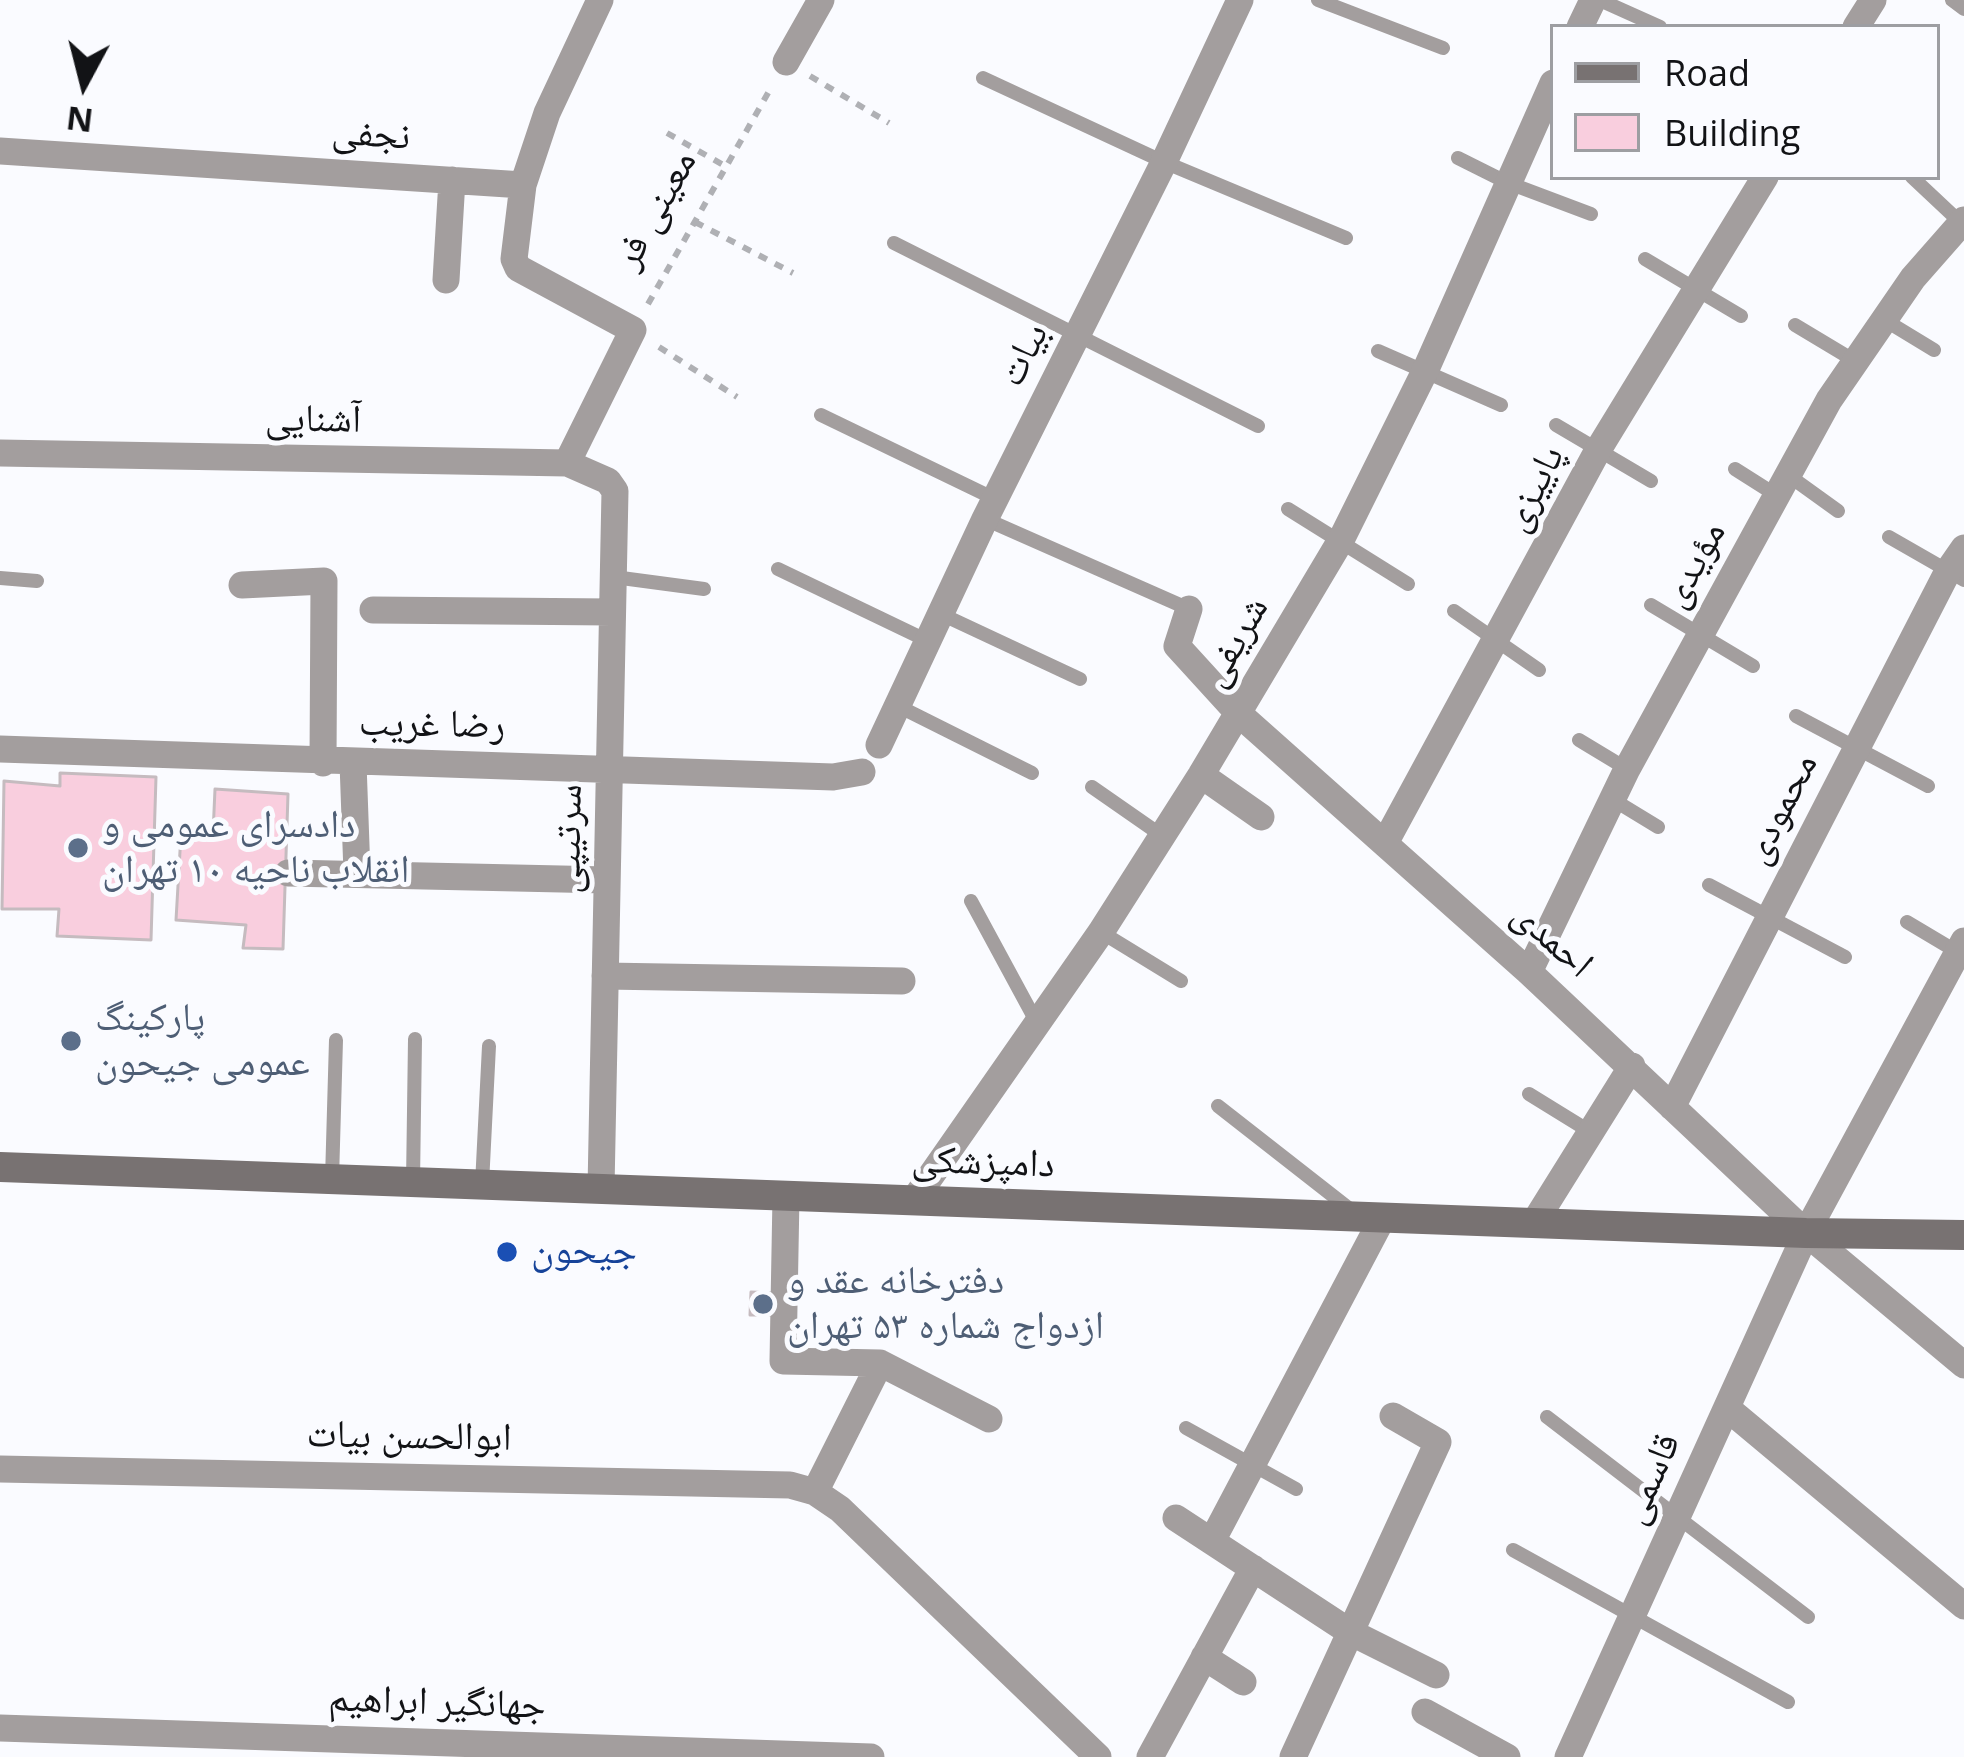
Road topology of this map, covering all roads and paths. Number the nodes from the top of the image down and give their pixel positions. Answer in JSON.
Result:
{"nodes":[{"id":1,"x":600,"y":0,"type":"edge"},
{"id":2,"x":821,"y":0,"type":"edge"},
{"id":3,"x":1240,"y":0,"type":"edge"},
{"id":4,"x":1318,"y":0,"type":"edge"},
{"id":5,"x":1597,"y":0,"type":"edge"},
{"id":6,"x":1952,"y":0,"type":"edge"},
{"id":7,"x":1964,"y":9,"type":"edge"},
{"id":8,"x":1653,"y":24,"type":"edge"},
{"id":9,"x":1443,"y":48,"type":"dead end"},
{"id":10,"x":786,"y":62,"type":"junction"},
{"id":11,"x":983,"y":78,"type":"dead end"},
{"id":12,"x":1550,"y":89,"type":"edge"},
{"id":13,"x":889,"y":123,"type":"dead end"},
{"id":14,"x":667,"y":133,"type":"dead end"},
{"id":15,"x":0,"y":151,"type":"edge"},
{"id":16,"x":1458,"y":158,"type":"dead end"},
{"id":17,"x":1164,"y":162,"type":"junction"},
{"id":18,"x":725,"y":166,"type":"junction"},
{"id":19,"x":452,"y":180,"type":"junction"},
{"id":20,"x":1763,"y":180,"type":"edge"},
{"id":21,"x":1915,"y":180,"type":"edge"},
{"id":22,"x":1506,"y":182,"type":"junction"},
{"id":23,"x":523,"y":185,"type":"junction"},
{"id":24,"x":1591,"y":214,"type":"dead end"},
{"id":25,"x":694,"y":221,"type":"junction"},
{"id":26,"x":1963,"y":222,"type":"edge"},
{"id":27,"x":1346,"y":238,"type":"dead end"},
{"id":28,"x":894,"y":242,"type":"dead end"},
{"id":29,"x":1645,"y":259,"type":"dead end"},
{"id":30,"x":793,"y":273,"type":"dead end"},
{"id":31,"x":446,"y":280,"type":"dead end"},
{"id":32,"x":1696,"y":290,"type":"junction"},
{"id":33,"x":1741,"y":316,"type":"dead end"},
{"id":34,"x":1883,"y":319,"type":"junction"},
{"id":35,"x":1795,"y":325,"type":"dead end"},
{"id":36,"x":633,"y":330,"type":"junction"},
{"id":37,"x":1078,"y":336,"type":"junction"},
{"id":38,"x":1934,"y":350,"type":"dead end"},
{"id":39,"x":1378,"y":351,"type":"dead end"},
{"id":40,"x":1855,"y":361,"type":"junction"},
{"id":41,"x":1426,"y":369,"type":"junction"},
{"id":42,"x":736,"y":397,"type":"dead end"},
{"id":43,"x":1501,"y":405,"type":"dead end"},
{"id":44,"x":821,"y":416,"type":"dead end"},
{"id":45,"x":1556,"y":425,"type":"dead end"},
{"id":46,"x":1258,"y":426,"type":"dead end"},
{"id":47,"x":1598,"y":450,"type":"junction"},
{"id":48,"x":0,"y":453,"type":"edge"},
{"id":49,"x":567,"y":463,"type":"junction"},
{"id":50,"x":1735,"y":469,"type":"dead end"},
{"id":51,"x":1651,"y":481,"type":"dead end"},
{"id":52,"x":1782,"y":485,"type":"junction"},
{"id":53,"x":615,"y":491,"type":"joint"},
{"id":54,"x":990,"y":509,"type":"junction"},
{"id":55,"x":1288,"y":509,"type":"dead end"},
{"id":56,"x":1838,"y":511,"type":"dead end"},
{"id":57,"x":1889,"y":537,"type":"dead end"},
{"id":58,"x":1341,"y":539,"type":"junction"},
{"id":59,"x":1959,"y":566,"type":"edge"},
{"id":60,"x":778,"y":569,"type":"dead end"},
{"id":61,"x":613,"y":577,"type":"junction"},
{"id":62,"x":0,"y":578,"type":"edge"},
{"id":63,"x":37,"y":581,"type":"dead end"},
{"id":64,"x":1408,"y":584,"type":"dead end"},
{"id":65,"x":242,"y":585,"type":"dead end"},
{"id":66,"x":704,"y":589,"type":"dead end"},
{"id":67,"x":1651,"y":605,"type":"dead end"},
{"id":68,"x":1189,"y":609,"type":"joint"},
{"id":69,"x":373,"y":610,"type":"dead end"},
{"id":70,"x":1454,"y":610,"type":"dead end"},
{"id":71,"x":612,"y":611,"type":"junction"},
{"id":72,"x":941,"y":614,"type":"junction"},
{"id":73,"x":1701,"y":633,"type":"junction"},
{"id":74,"x":1496,"y":639,"type":"junction"},
{"id":75,"x":928,"y":641,"type":"junction"},
{"id":76,"x":1753,"y":666,"type":"dead end"},
{"id":77,"x":1539,"y":670,"type":"dead end"},
{"id":78,"x":1080,"y":679,"type":"dead end"},
{"id":79,"x":898,"y":706,"type":"junction"},
{"id":80,"x":1239,"y":714,"type":"junction"},
{"id":81,"x":1796,"y":716,"type":"dead end"},
{"id":82,"x":1579,"y":740,"type":"dead end"},
{"id":83,"x":878,"y":746,"type":"dead end"},
{"id":84,"x":1857,"y":746,"type":"junction"},
{"id":85,"x":0,"y":749,"type":"edge"},
{"id":86,"x":322,"y":763,"type":"junction"},
{"id":87,"x":353,"y":763,"type":"junction"},
{"id":88,"x":610,"y":767,"type":"junction"},
{"id":89,"x":1627,"y":769,"type":"junction"},
{"id":90,"x":862,"y":772,"type":"dead end"},
{"id":91,"x":1032,"y":773,"type":"dead end"},
{"id":92,"x":1201,"y":776,"type":"junction"},
{"id":93,"x":1928,"y":786,"type":"dead end"},
{"id":94,"x":1092,"y":787,"type":"dead end"},
{"id":95,"x":1612,"y":799,"type":"junction"},
{"id":96,"x":1262,"y":817,"type":"dead end"},
{"id":97,"x":1658,"y":827,"type":"dead end"},
{"id":98,"x":1161,"y":835,"type":"junction"},
{"id":99,"x":1384,"y":843,"type":"junction"},
{"id":100,"x":288,"y":873,"type":"dead end"},
{"id":101,"x":357,"y":873,"type":"junction"},
{"id":102,"x":607,"y":880,"type":"junction"},
{"id":103,"x":1709,"y":885,"type":"dead end"},
{"id":104,"x":971,"y":901,"type":"dead end"},
{"id":105,"x":1770,"y":916,"type":"junction"},
{"id":106,"x":1906,"y":922,"type":"dead end"},
{"id":107,"x":1101,"y":932,"type":"junction"},
{"id":108,"x":1962,"y":950,"type":"edge"},
{"id":109,"x":1845,"y":957,"type":"dead end"},
{"id":110,"x":1529,"y":972,"type":"junction"},
{"id":111,"x":605,"y":976,"type":"junction"},
{"id":112,"x":902,"y":981,"type":"dead end"},
{"id":113,"x":1181,"y":981,"type":"dead end"},
{"id":114,"x":1038,"y":1025,"type":"junction"},
{"id":115,"x":416,"y":1039,"type":"dead end"},
{"id":116,"x":336,"y":1040,"type":"dead end"},
{"id":117,"x":489,"y":1046,"type":"dead end"},
{"id":118,"x":1632,"y":1066,"type":"junction"},
{"id":119,"x":1529,"y":1094,"type":"dead end"},
{"id":120,"x":1218,"y":1106,"type":"dead end"},
{"id":121,"x":1672,"y":1107,"type":"junction"},
{"id":122,"x":1589,"y":1131,"type":"junction"},
{"id":123,"x":0,"y":1167,"type":"edge"},
{"id":124,"x":332,"y":1179,"type":"junction"},
{"id":125,"x":413,"y":1182,"type":"junction"},
{"id":126,"x":482,"y":1184,"type":"junction"},
{"id":127,"x":601,"y":1188,"type":"junction"},
{"id":128,"x":786,"y":1196,"type":"junction"},
{"id":129,"x":914,"y":1200,"type":"junction"},
{"id":130,"x":1372,"y":1217,"type":"junction"},
{"id":131,"x":1534,"y":1223,"type":"junction"},
{"id":132,"x":1806,"y":1233,"type":"junction"},
{"id":133,"x":1963,"y":1234,"type":"edge"},
{"id":134,"x":880,"y":1363,"type":"junction"},
{"id":135,"x":1964,"y":1365,"type":"edge"},
{"id":136,"x":1726,"y":1408,"type":"junction"},
{"id":137,"x":1393,"y":1416,"type":"dead end"},
{"id":138,"x":1547,"y":1417,"type":"dead end"},
{"id":139,"x":989,"y":1419,"type":"dead end"},
{"id":140,"x":1186,"y":1428,"type":"dead end"},
{"id":141,"x":1253,"y":1465,"type":"junction"},
{"id":142,"x":0,"y":1469,"type":"edge"},
{"id":143,"x":1296,"y":1489,"type":"dead end"},
{"id":144,"x":815,"y":1492,"type":"junction"},
{"id":145,"x":1176,"y":1517,"type":"dead end"},
{"id":146,"x":1676,"y":1519,"type":"junction"},
{"id":147,"x":1212,"y":1541,"type":"junction"},
{"id":148,"x":1514,"y":1550,"type":"dead end"},
{"id":149,"x":1253,"y":1568,"type":"junction"},
{"id":150,"x":1964,"y":1606,"type":"edge"},
{"id":151,"x":1808,"y":1617,"type":"dead end"},
{"id":152,"x":1631,"y":1618,"type":"junction"},
{"id":153,"x":1350,"y":1632,"type":"junction"},
{"id":154,"x":1204,"y":1657,"type":"junction"},
{"id":155,"x":1436,"y":1675,"type":"dead end"},
{"id":156,"x":1243,"y":1682,"type":"dead end"},
{"id":157,"x":1788,"y":1702,"type":"dead end"},
{"id":158,"x":1425,"y":1712,"type":"dead end"},
{"id":159,"x":0,"y":1728,"type":"edge"},
{"id":160,"x":871,"y":1757,"type":"edge"},
{"id":161,"x":1097,"y":1757,"type":"edge"},
{"id":162,"x":1150,"y":1757,"type":"edge"},
{"id":163,"x":1293,"y":1757,"type":"edge"},
{"id":164,"x":1508,"y":1757,"type":"edge"},
{"id":165,"x":1568,"y":1757,"type":"edge"}],
"edges":[{"from":1,"to":23,"type":"street"},
{"from":2,"to":10,"type":"street"},
{"from":3,"to":17,"type":"street","name":"بیات"},
{"from":4,"to":9,"type":"lane"},
{"from":5,"to":8,"type":"lane"},
{"from":6,"to":7,"type":"lane"},
{"from":10,"to":13,"type":"path"},
{"from":10,"to":18,"type":"path","name":"معینی فر"},
{"from":11,"to":17,"type":"lane"},
{"from":12,"to":22,"type":"street","name":"شریفی"},
{"from":14,"to":18,"type":"path"},
{"from":15,"to":19,"type":"street","name":"نجفی"},
{"from":16,"to":22,"type":"lane"},
{"from":17,"to":27,"type":"lane"},
{"from":17,"to":37,"type":"street","name":"بیات"},
{"from":18,"to":25,"type":"path","name":"معینی فر"},
{"from":19,"to":23,"type":"street","name":"نجفی"},
{"from":19,"to":31,"type":"street"},
{"from":20,"to":32,"type":"street","name":"پاییزی"},
{"from":21,"to":26,"type":"lane"},
{"from":22,"to":24,"type":"lane"},
{"from":22,"to":41,"type":"street","name":"شریفی"},
{"from":23,"to":36,"type":"street"},
{"from":25,"to":30,"type":"path"},
{"from":25,"to":36,"type":"path","name":"معینی فر"},
{"from":26,"to":34,"type":"street","name":"مؤیدی"},
{"from":28,"to":37,"type":"lane"},
{"from":29,"to":32,"type":"lane"},
{"from":32,"to":33,"type":"lane"},
{"from":32,"to":47,"type":"street","name":"پاییزی"},
{"from":34,"to":38,"type":"lane"},
{"from":34,"to":40,"type":"street","name":"مؤیدی"},
{"from":35,"to":40,"type":"lane"},
{"from":36,"to":42,"type":"path"},
{"from":36,"to":49,"type":"street","name":"معینی فر"},
{"from":37,"to":46,"type":"lane"},
{"from":37,"to":54,"type":"street","name":"بیات"},
{"from":39,"to":41,"type":"lane"},
{"from":40,"to":52,"type":"street","name":"مؤیدی"},
{"from":41,"to":43,"type":"lane"},
{"from":41,"to":58,"type":"street","name":"شریفی"},
{"from":44,"to":54,"type":"lane"},
{"from":45,"to":47,"type":"lane"},
{"from":47,"to":51,"type":"lane"},
{"from":47,"to":74,"type":"street","name":"پاییزی"},
{"from":48,"to":49,"type":"street","name":"آشنایی"},
{"from":49,"to":53,"type":"street","name":"آشنایی"},
{"from":50,"to":52,"type":"lane"},
{"from":52,"to":56,"type":"lane"},
{"from":52,"to":73,"type":"street","name":"مؤیدی"},
{"from":53,"to":61,"type":"street","name":"سرتیپی"},
{"from":54,"to":68,"type":"lane"},
{"from":54,"to":72,"type":"street","name":"بیات"},
{"from":55,"to":58,"type":"lane"},
{"from":57,"to":59,"type":"lane"},
{"from":58,"to":64,"type":"lane"},
{"from":58,"to":80,"type":"street","name":"شریفی"},
{"from":59,"to":84,"type":"street","name":"محمودی"},
{"from":60,"to":75,"type":"lane"},
{"from":61,"to":66,"type":"lane"},
{"from":61,"to":71,"type":"street","name":"سرتیپی"},
{"from":62,"to":63,"type":"lane"},
{"from":65,"to":86,"type":"street"},
{"from":67,"to":73,"type":"lane"},
{"from":68,"to":80,"type":"street","name":"احمدی"},
{"from":69,"to":71,"type":"street"},
{"from":70,"to":74,"type":"lane"},
{"from":71,"to":88,"type":"street","name":"سرتیپی"},
{"from":72,"to":75,"type":"street","name":"بیات"},
{"from":72,"to":78,"type":"lane"},
{"from":73,"to":76,"type":"lane"},
{"from":73,"to":89,"type":"street","name":"مؤیدی"},
{"from":74,"to":77,"type":"lane"},
{"from":74,"to":99,"type":"street","name":"پاییزی"},
{"from":75,"to":79,"type":"street","name":"بیات"},
{"from":79,"to":83,"type":"street","name":"بیات"},
{"from":79,"to":91,"type":"lane"},
{"from":80,"to":92,"type":"street","name":"شریفی"},
{"from":80,"to":99,"type":"street","name":"احمدی"},
{"from":81,"to":84,"type":"lane"},
{"from":82,"to":89,"type":"lane"},
{"from":84,"to":93,"type":"lane"},
{"from":84,"to":105,"type":"street","name":"محمودی"},
{"from":85,"to":86,"type":"street","name":"رضا غریب"},
{"from":86,"to":87,"type":"street","name":"رضا غریب"},
{"from":87,"to":88,"type":"street","name":"رضا غریب"},
{"from":87,"to":101,"type":"street"},
{"from":88,"to":90,"type":"street","name":"رضا غریب"},
{"from":88,"to":102,"type":"street","name":"سرتیپی"},
{"from":89,"to":95,"type":"street","name":"مؤیدی"},
{"from":92,"to":96,"type":"street"},
{"from":92,"to":98,"type":"street","name":"شریفی"},
{"from":94,"to":98,"type":"lane"},
{"from":95,"to":97,"type":"lane"},
{"from":95,"to":110,"type":"street","name":"مؤیدی"},
{"from":98,"to":107,"type":"street","name":"شریفی"},
{"from":99,"to":110,"type":"street","name":"احمدی"},
{"from":100,"to":101,"type":"street"},
{"from":101,"to":102,"type":"street"},
{"from":102,"to":111,"type":"street","name":"سرتیپی"},
{"from":103,"to":105,"type":"lane"},
{"from":104,"to":114,"type":"lane"},
{"from":105,"to":109,"type":"lane"},
{"from":105,"to":121,"type":"street","name":"محمودی"},
{"from":106,"to":108,"type":"lane"},
{"from":107,"to":113,"type":"lane"},
{"from":107,"to":114,"type":"street","name":"شریفی"},
{"from":108,"to":132,"type":"street","name":"قاسمی"},
{"from":110,"to":118,"type":"street","name":"احمدی"},
{"from":111,"to":112,"type":"street"},
{"from":111,"to":127,"type":"street","name":"سرتیپی"},
{"from":114,"to":129,"type":"street","name":"شریفی"},
{"from":115,"to":125,"type":"lane"},
{"from":116,"to":124,"type":"lane"},
{"from":117,"to":126,"type":"lane"},
{"from":118,"to":121,"type":"street","name":"احمدی"},
{"from":118,"to":122,"type":"street"},
{"from":119,"to":122,"type":"lane"},
{"from":120,"to":130,"type":"lane"},
{"from":121,"to":132,"type":"street","name":"احمدی"},
{"from":122,"to":131,"type":"street"},
{"from":123,"to":124,"type":"main road","name":"دامپزشکی"},
{"from":124,"to":125,"type":"main road","name":"دامپزشکی"},
{"from":125,"to":126,"type":"main road","name":"دامپزشکی"},
{"from":126,"to":127,"type":"main road","name":"دامپزشکی"},
{"from":127,"to":128,"type":"main road","name":"دامپزشکی"},
{"from":128,"to":129,"type":"main road","name":"دامپزشکی"},
{"from":128,"to":134,"type":"street"},
{"from":129,"to":130,"type":"main road","name":"دامپزشکی"},
{"from":130,"to":131,"type":"main road","name":"دامپزشکی"},
{"from":130,"to":141,"type":"street"},
{"from":131,"to":132,"type":"main road","name":"دامپزشکی"},
{"from":132,"to":133,"type":"main road","name":"دامپزشکی"},
{"from":132,"to":135,"type":"street","name":"احمدی"},
{"from":132,"to":136,"type":"street","name":"قاسمی"},
{"from":134,"to":139,"type":"street"},
{"from":134,"to":144,"type":"street"},
{"from":136,"to":146,"type":"street","name":"قاسمی"},
{"from":136,"to":150,"type":"street"},
{"from":137,"to":153,"type":"street"},
{"from":138,"to":146,"type":"lane"},
{"from":140,"to":141,"type":"lane"},
{"from":141,"to":143,"type":"lane"},
{"from":141,"to":147,"type":"street"},
{"from":142,"to":144,"type":"street","name":"ابوالحسن بیات"},
{"from":144,"to":161,"type":"street"},
{"from":145,"to":147,"type":"street"},
{"from":146,"to":151,"type":"lane"},
{"from":146,"to":152,"type":"street","name":"قاسمی"},
{"from":147,"to":149,"type":"street"},
{"from":148,"to":152,"type":"lane"},
{"from":149,"to":153,"type":"street"},
{"from":149,"to":154,"type":"street"},
{"from":152,"to":157,"type":"lane"},
{"from":152,"to":165,"type":"street","name":"قاسمی"},
{"from":153,"to":155,"type":"street"},
{"from":153,"to":163,"type":"street"},
{"from":154,"to":156,"type":"street"},
{"from":154,"to":162,"type":"street"},
{"from":158,"to":164,"type":"street"},
{"from":159,"to":160,"type":"street","name":"جهانگیر ابراهیم"}]}
